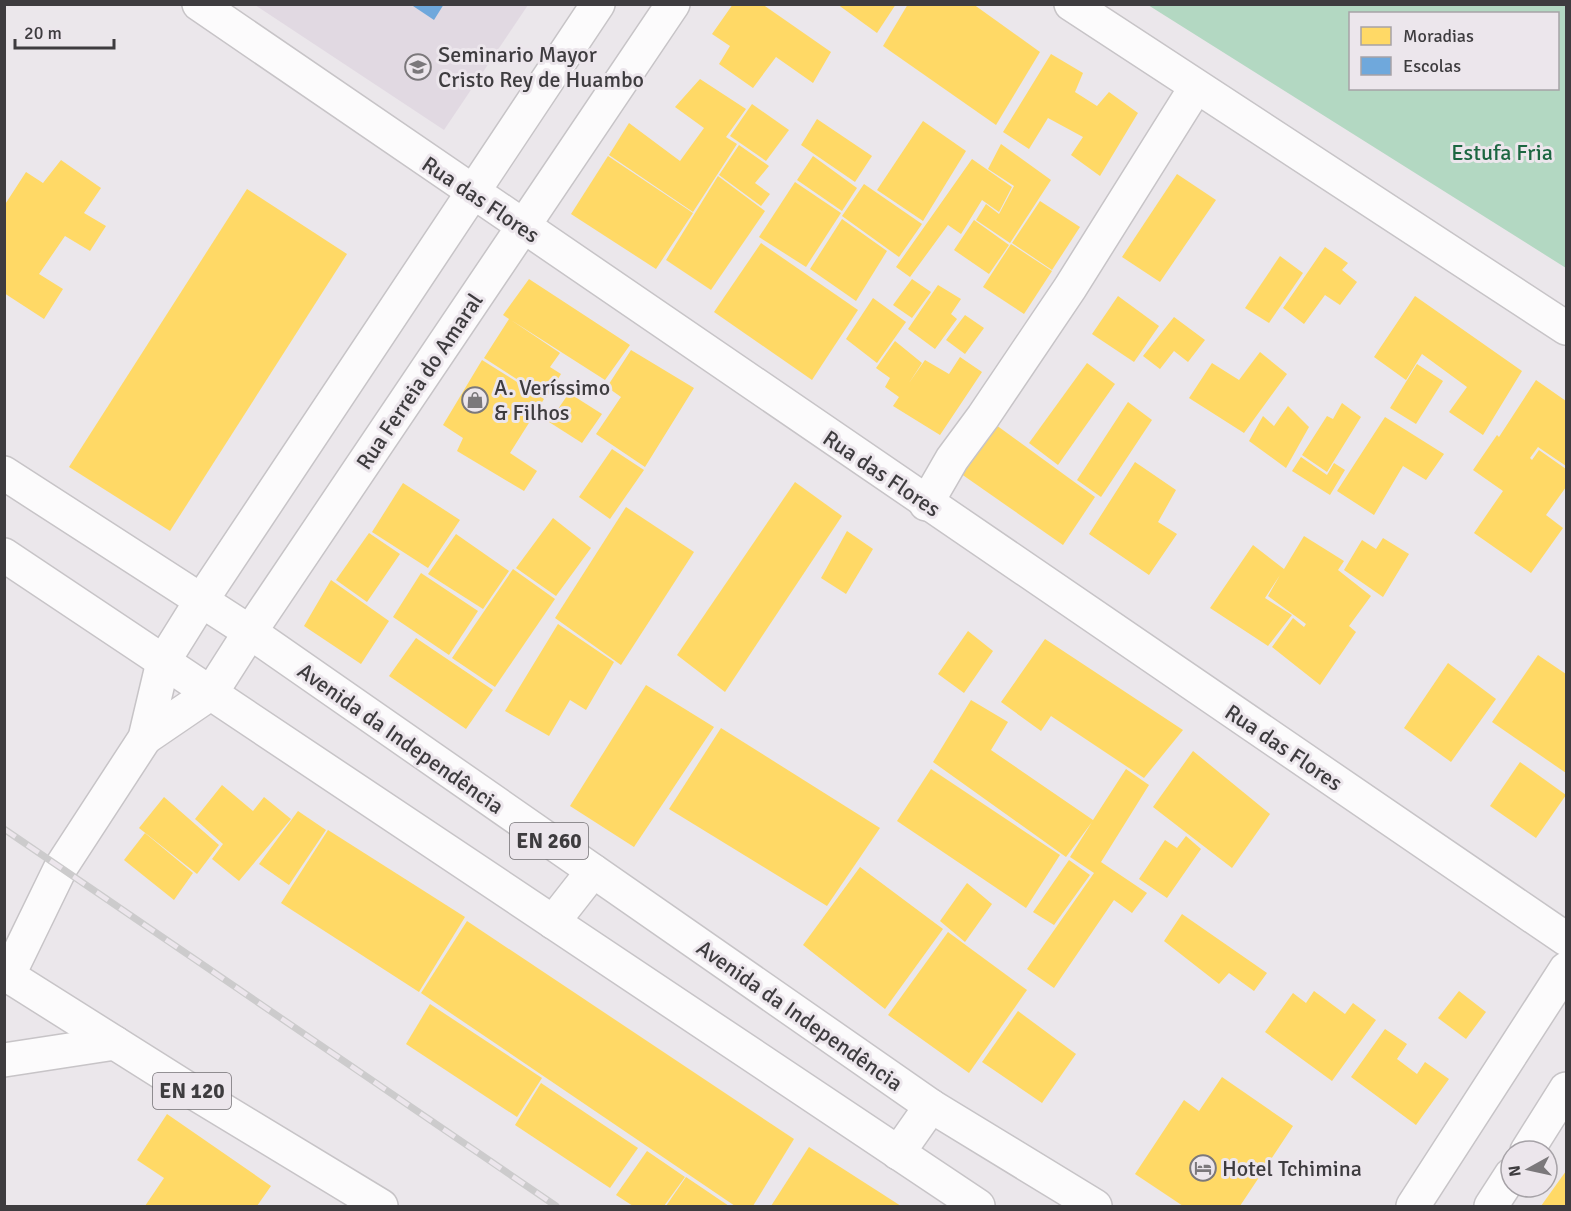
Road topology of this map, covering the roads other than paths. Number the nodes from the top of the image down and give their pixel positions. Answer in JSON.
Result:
{"nodes":[{"id":1,"x":199,"y":4,"type":"edge"},
{"id":2,"x":598,"y":4,"type":"edge"},
{"id":3,"x":673,"y":4,"type":"edge"},
{"id":4,"x":1071,"y":4,"type":"edge"},
{"id":5,"x":1196,"y":87,"type":"junction"},
{"id":6,"x":472,"y":193,"type":"junction"},
{"id":7,"x":523,"y":227,"type":"junction"},
{"id":8,"x":1566,"y":328,"type":"edge"},
{"id":9,"x":4,"y":473,"type":"edge"},
{"id":10,"x":926,"y":504,"type":"junction"},
{"id":11,"x":4,"y":555,"type":"edge"},
{"id":12,"x":201,"y":601,"type":"junction"},
{"id":13,"x":250,"y":632,"type":"junction"},
{"id":14,"x":164,"y":662,"type":"junction"},
{"id":15,"x":211,"y":693,"type":"junction"},
{"id":16,"x":146,"y":738,"type":"junction"},
{"id":17,"x":593,"y":871,"type":"junction"},
{"id":18,"x":553,"y":922,"type":"junction"},
{"id":19,"x":1566,"y":939,"type":"edge"},
{"id":20,"x":1566,"y":969,"type":"edge"},
{"id":21,"x":6,"y":975,"type":"edge"},
{"id":22,"x":115,"y":1043,"type":"junction"},
{"id":23,"x":4,"y":1060,"type":"edge"},
{"id":24,"x":1566,"y":1089,"type":"edge"},
{"id":25,"x":931,"y":1106,"type":"junction"},
{"id":26,"x":1535,"y":1139,"type":"edge"},
{"id":27,"x":898,"y":1153,"type":"junction"},
{"id":28,"x":381,"y":1206,"type":"edge"},
{"id":29,"x":978,"y":1206,"type":"edge"},
{"id":30,"x":1095,"y":1206,"type":"edge"},
{"id":31,"x":1413,"y":1206,"type":"edge"}],
"edges":[{"from":1,"to":6,"type":"street","name":"Rua das Flores"},
{"from":2,"to":6,"type":"street","name":"Rua Ferreia do Amaral"},
{"from":3,"to":7,"type":"street","name":"Rua Ferreia do Amaral"},
{"from":4,"to":5,"type":"street"},
{"from":5,"to":8,"type":"street"},
{"from":5,"to":10,"type":"street"},
{"from":6,"to":7,"type":"street","name":"Rua das Flores"},
{"from":6,"to":12,"type":"street","name":"Rua Ferreia do Amaral"},
{"from":7,"to":10,"type":"street","name":"Rua das Flores"},
{"from":7,"to":13,"type":"street","name":"Rua Ferreia do Amaral"},
{"from":9,"to":12,"type":"street","name":"Avenida da Independência","number":"EN 260"},
{"from":10,"to":19,"type":"street","name":"Rua das Flores"},
{"from":11,"to":14,"type":"street","number":"EN 260"},
{"from":12,"to":13,"type":"street","name":"Avenida da Independência","number":"EN 260"},
{"from":12,"to":14,"type":"street","name":"Rua Ferreia do Amaral"},
{"from":13,"to":15,"type":"street","name":"Rua Ferreia do Amaral"},
{"from":13,"to":17,"type":"street","name":"Avenida da Independência","number":"EN 260"},
{"from":14,"to":15,"type":"street","number":"EN 260"},
{"from":14,"to":16,"type":"street","name":"Rua Ferreia do Amaral"},
{"from":15,"to":16,"type":"street","name":"Rua Ferreia do Amaral"},
{"from":15,"to":18,"type":"street","number":"EN 260"},
{"from":16,"to":21,"type":"street","name":"Rua Ferreia do Amaral"},
{"from":17,"to":18,"type":"street"},
{"from":17,"to":25,"type":"street","name":"Avenida da Independência","number":"EN 260"},
{"from":18,"to":27,"type":"street","number":"EN 260"},
{"from":20,"to":31,"type":"street"},
{"from":21,"to":22,"type":"street","number":"EN 120"},
{"from":22,"to":23,"type":"street"},
{"from":22,"to":28,"type":"street","number":"EN 120"},
{"from":24,"to":26,"type":"street"},
{"from":25,"to":27,"type":"street"},
{"from":25,"to":30,"type":"street","name":"Avenida da Independência","number":"EN 260"},
{"from":27,"to":29,"type":"street","number":"EN 260"}]}
